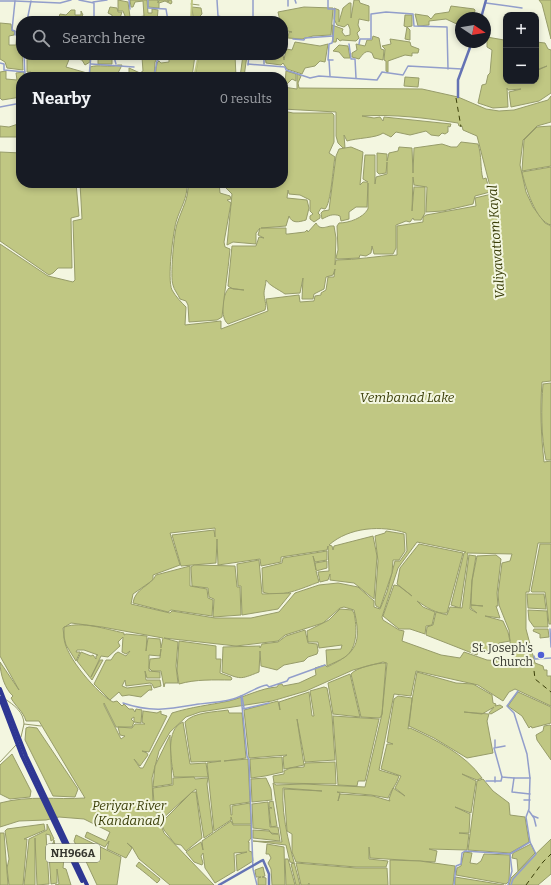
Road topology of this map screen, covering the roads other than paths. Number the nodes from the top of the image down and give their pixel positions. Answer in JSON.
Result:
{"nodes":[{"id":1,"x":20,"y":0,"type":"edge"},
{"id":2,"x":71,"y":0,"type":"edge"},
{"id":3,"x":80,"y":0,"type":"edge"},
{"id":4,"x":107,"y":0,"type":"edge"},
{"id":5,"x":129,"y":0,"type":"edge"},
{"id":6,"x":148,"y":0,"type":"edge"},
{"id":7,"x":217,"y":0,"type":"edge"},
{"id":8,"x":253,"y":0,"type":"edge"},
{"id":9,"x":288,"y":0,"type":"edge"},
{"id":10,"x":328,"y":0,"type":"edge"},
{"id":11,"x":0,"y":1,"type":"edge"},
{"id":12,"x":15,"y":1,"type":"junction"},
{"id":13,"x":31,"y":1,"type":"edge"},
{"id":14,"x":85,"y":1,"type":"edge"},
{"id":15,"x":94,"y":2,"type":"junction"},
{"id":16,"x":486,"y":2,"type":"edge"},
{"id":17,"x":288,"y":6,"type":"dead end"},
{"id":18,"x":522,"y":8,"type":"dead end"},
{"id":19,"x":130,"y":9,"type":"dead end"},
{"id":20,"x":483,"y":12,"type":"edge"},
{"id":21,"x":28,"y":16,"type":"edge"},
{"id":22,"x":94,"y":16,"type":"edge"},
{"id":23,"x":167,"y":16,"type":"edge"},
{"id":24,"x":218,"y":16,"type":"edge"},
{"id":25,"x":253,"y":16,"type":"edge"},
{"id":26,"x":15,"y":36,"type":"dead end"},
{"id":27,"x":333,"y":36,"type":"junction"},
{"id":28,"x":293,"y":39,"type":"dead end"},
{"id":29,"x":350,"y":44,"type":"dead end"},
{"id":30,"x":359,"y":44,"type":"dead end"},
{"id":31,"x":470,"y":48,"type":"edge"},
{"id":32,"x":24,"y":60,"type":"edge"},
{"id":33,"x":91,"y":60,"type":"edge"},
{"id":34,"x":115,"y":60,"type":"edge"},
{"id":35,"x":160,"y":60,"type":"dead end"},
{"id":36,"x":248,"y":60,"type":"edge"},
{"id":37,"x":264,"y":60,"type":"edge"},
{"id":38,"x":329,"y":60,"type":"junction"},
{"id":39,"x":333,"y":60,"type":"dead end"},
{"id":40,"x":0,"y":63,"type":"edge"},
{"id":41,"x":91,"y":64,"type":"junction"},
{"id":42,"x":116,"y":64,"type":"junction"},
{"id":43,"x":264,"y":64,"type":"junction"},
{"id":44,"x":134,"y":67,"type":"dead end"},
{"id":45,"x":448,"y":69,"type":"junction"},
{"id":46,"x":462,"y":69,"type":"junction"},
{"id":47,"x":25,"y":72,"type":"joint"},
{"id":48,"x":88,"y":72,"type":"edge"},
{"id":49,"x":155,"y":72,"type":"edge"},
{"id":50,"x":330,"y":77,"type":"junction"},
{"id":51,"x":356,"y":78,"type":"junction"},
{"id":52,"x":458,"y":97,"type":"dead end"},
{"id":53,"x":16,"y":104,"type":"edge"},
{"id":54,"x":0,"y":107,"type":"edge"},
{"id":55,"x":550,"y":629,"type":"dead end"},
{"id":56,"x":551,"y":647,"type":"edge"},
{"id":57,"x":534,"y":656,"type":"dead end"},
{"id":58,"x":551,"y":658,"type":"edge"},
{"id":59,"x":325,"y":664,"type":"dead end"},
{"id":60,"x":518,"y":691,"type":"dead end"},
{"id":61,"x":1,"y":694,"type":"edge"},
{"id":62,"x":241,"y":696,"type":"junction"},
{"id":63,"x":123,"y":703,"type":"dead end"},
{"id":64,"x":269,"y":703,"type":"dead end"},
{"id":65,"x":243,"y":708,"type":"junction"},
{"id":66,"x":495,"y":740,"type":"dead end"},
{"id":67,"x":505,"y":746,"type":"dead end"},
{"id":68,"x":495,"y":747,"type":"junction"},
{"id":69,"x":495,"y":777,"type":"dead end"},
{"id":70,"x":502,"y":777,"type":"junction"},
{"id":71,"x":514,"y":778,"type":"junction"},
{"id":72,"x":530,"y":778,"type":"junction"},
{"id":73,"x":486,"y":781,"type":"dead end"},
{"id":74,"x":494,"y":782,"type":"junction"},
{"id":75,"x":493,"y":785,"type":"dead end"},
{"id":76,"x":530,"y":794,"type":"junction"},
{"id":77,"x":524,"y":800,"type":"dead end"},
{"id":78,"x":530,"y":800,"type":"junction"},
{"id":79,"x":529,"y":811,"type":"junction"},
{"id":80,"x":533,"y":816,"type":"junction"},
{"id":81,"x":538,"y":818,"type":"dead end"},
{"id":82,"x":56,"y":823,"type":"junction"},
{"id":83,"x":536,"y":826,"type":"dead end"},
{"id":84,"x":530,"y":842,"type":"junction"},
{"id":85,"x":510,"y":854,"type":"junction"},
{"id":86,"x":84,"y":885,"type":"edge"},
{"id":87,"x":87,"y":885,"type":"edge"},
{"id":88,"x":219,"y":885,"type":"edge"},
{"id":89,"x":257,"y":885,"type":"edge"},
{"id":90,"x":269,"y":885,"type":"edge"},
{"id":91,"x":454,"y":885,"type":"edge"},
{"id":92,"x":508,"y":885,"type":"edge"},
{"id":93,"x":511,"y":885,"type":"edge"}],
"edges":[{"from":1,"to":12,"type":"street"},
{"from":1,"to":13,"type":"street"},
{"from":2,"to":13,"type":"street"},
{"from":3,"to":14,"type":"street"},
{"from":4,"to":15,"type":"street"},
{"from":5,"to":19,"type":"street"},
{"from":6,"to":23,"type":"street"},
{"from":7,"to":24,"type":"street"},
{"from":8,"to":25,"type":"street"},
{"from":9,"to":17,"type":"street"},
{"from":10,"to":27,"type":"street"},
{"from":11,"to":12,"type":"street"},
{"from":12,"to":26,"type":"street"},
{"from":13,"to":21,"type":"street"},
{"from":14,"to":15,"type":"street"},
{"from":15,"to":22,"type":"street"},
{"from":16,"to":18,"type":"street"},
{"from":16,"to":20,"type":"street"},
{"from":27,"to":28,"type":"street"},
{"from":27,"to":38,"type":"street"},
{"from":29,"to":51,"type":"street"},
{"from":30,"to":45,"type":"street"},
{"from":31,"to":46,"type":"street"},
{"from":32,"to":47,"type":"street"},
{"from":33,"to":41,"type":"street"},
{"from":34,"to":42,"type":"street"},
{"from":35,"to":49,"type":"street"},
{"from":36,"to":43,"type":"street"},
{"from":37,"to":43,"type":"street"},
{"from":38,"to":39,"type":"street"},
{"from":38,"to":50,"type":"street"},
{"from":40,"to":47,"type":"street"},
{"from":41,"to":42,"type":"street"},
{"from":41,"to":48,"type":"street"},
{"from":42,"to":44,"type":"street"},
{"from":43,"to":50,"type":"street"},
{"from":45,"to":46,"type":"street"},
{"from":45,"to":51,"type":"street"},
{"from":46,"to":52,"type":"street"},
{"from":50,"to":51,"type":"street"},
{"from":53,"to":54,"type":"street"},
{"from":55,"to":56,"type":"street"},
{"from":57,"to":58,"type":"street"},
{"from":59,"to":62,"type":"street"},
{"from":60,"to":72,"type":"street"},
{"from":61,"to":82,"type":"highway","number":"NH966A"},
{"from":62,"to":63,"type":"street"},
{"from":62,"to":65,"type":"street"},
{"from":64,"to":65,"type":"street"},
{"from":65,"to":89,"type":"street"},
{"from":66,"to":68,"type":"street"},
{"from":67,"to":68,"type":"street"},
{"from":68,"to":70,"type":"street"},
{"from":69,"to":74,"type":"street"},
{"from":70,"to":71,"type":"street"},
{"from":70,"to":74,"type":"street"},
{"from":71,"to":72,"type":"street"},
{"from":71,"to":76,"type":"street"},
{"from":72,"to":76,"type":"street"},
{"from":73,"to":74,"type":"street"},
{"from":74,"to":75,"type":"street"},
{"from":76,"to":78,"type":"street"},
{"from":77,"to":78,"type":"street"},
{"from":78,"to":79,"type":"street"},
{"from":79,"to":80,"type":"street"},
{"from":79,"to":84,"type":"street"},
{"from":80,"to":81,"type":"street"},
{"from":80,"to":83,"type":"street"},
{"from":82,"to":86,"type":"highway","number":"NH966A"},
{"from":82,"to":87,"type":"highway","number":"NH966A"},
{"from":84,"to":85,"type":"street"},
{"from":84,"to":93,"type":"street"},
{"from":85,"to":91,"type":"street"},
{"from":85,"to":92,"type":"street"},
{"from":88,"to":90,"type":"street","bridge":true}]}
